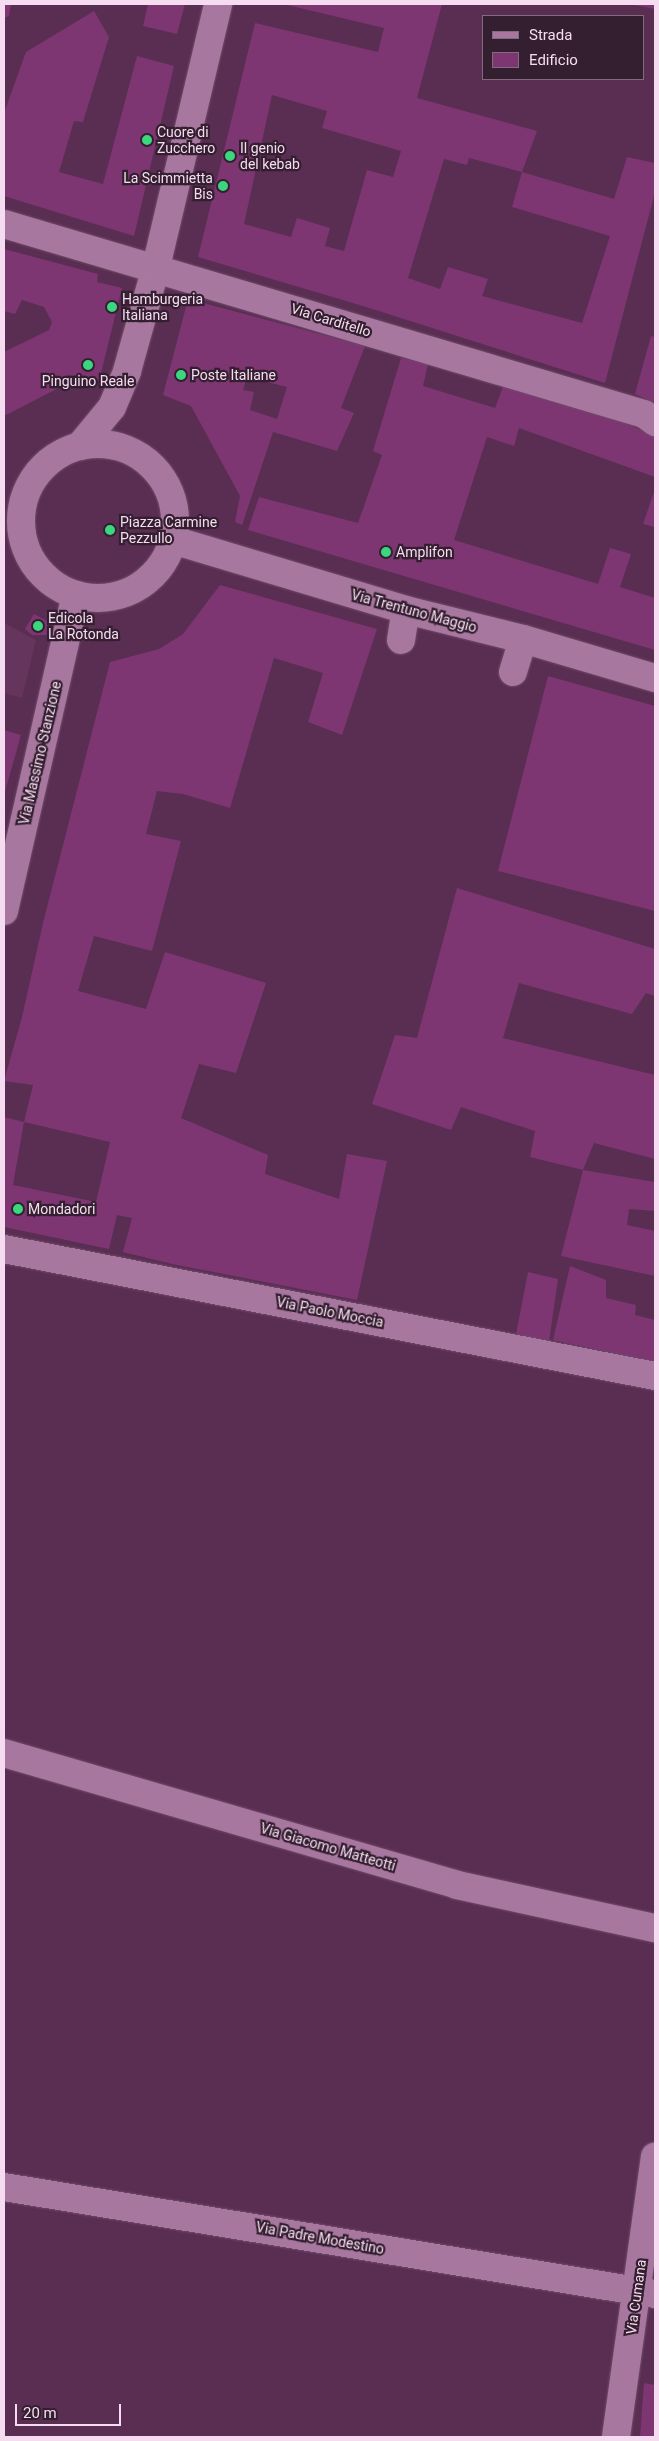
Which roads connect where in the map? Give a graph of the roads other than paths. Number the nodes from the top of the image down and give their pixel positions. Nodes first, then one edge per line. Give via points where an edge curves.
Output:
1 (218, 4) edge
2 (4, 224) edge
3 (156, 267) junction
4 (655, 422) edge
5 (80, 446) junction
6 (14, 494) edge
7 (173, 540) junction
8 (76, 595) junction
9 (406, 610) junction
10 (523, 639) junction
11 (401, 640) dead end
12 (513, 672) dead end
13 (655, 678) edge
14 (7, 879) edge
15 (4, 911) edge
16 (4, 1249) edge
17 (655, 1376) edge
18 (4, 1753) edge
19 (655, 1928) edge
20 (655, 2157) edge
21 (4, 2187) edge
22 (646, 2293) edge
23 (616, 2437) edge

1 - 3 street
2 - 3 street, Via Carditello
3 - 4 street, Via Carditello via 644,414
3 - 5 street via 124,380 112,407
5 - 6 street via 59,456 40,470 31,483
5 - 7 street via 96,444 119,448 141,458 153,468 170,494 174,509
6 - 8 street via 21,514 26,549 34,564 60,588
7 - 8 street via 159,568 136,588 107,598
7 - 9 street, Via Trentuno Maggio
8 - 14 street, Via Massimo Stanzione
9 - 10 street, Via Trentuno Maggio
9 - 11 street
10 - 12 street
10 - 13 street, Via Trentuno Maggio
14 - 15 street, Via Massimo Stanzione
16 - 17 street, Via Paolo Moccia
18 - 19 street, Via Giacomo Matteotti via 457,1885
20 - 22 street, Via Cumana
21 - 22 street, Via Padre Modestino
22 - 23 street, Via Cumana

